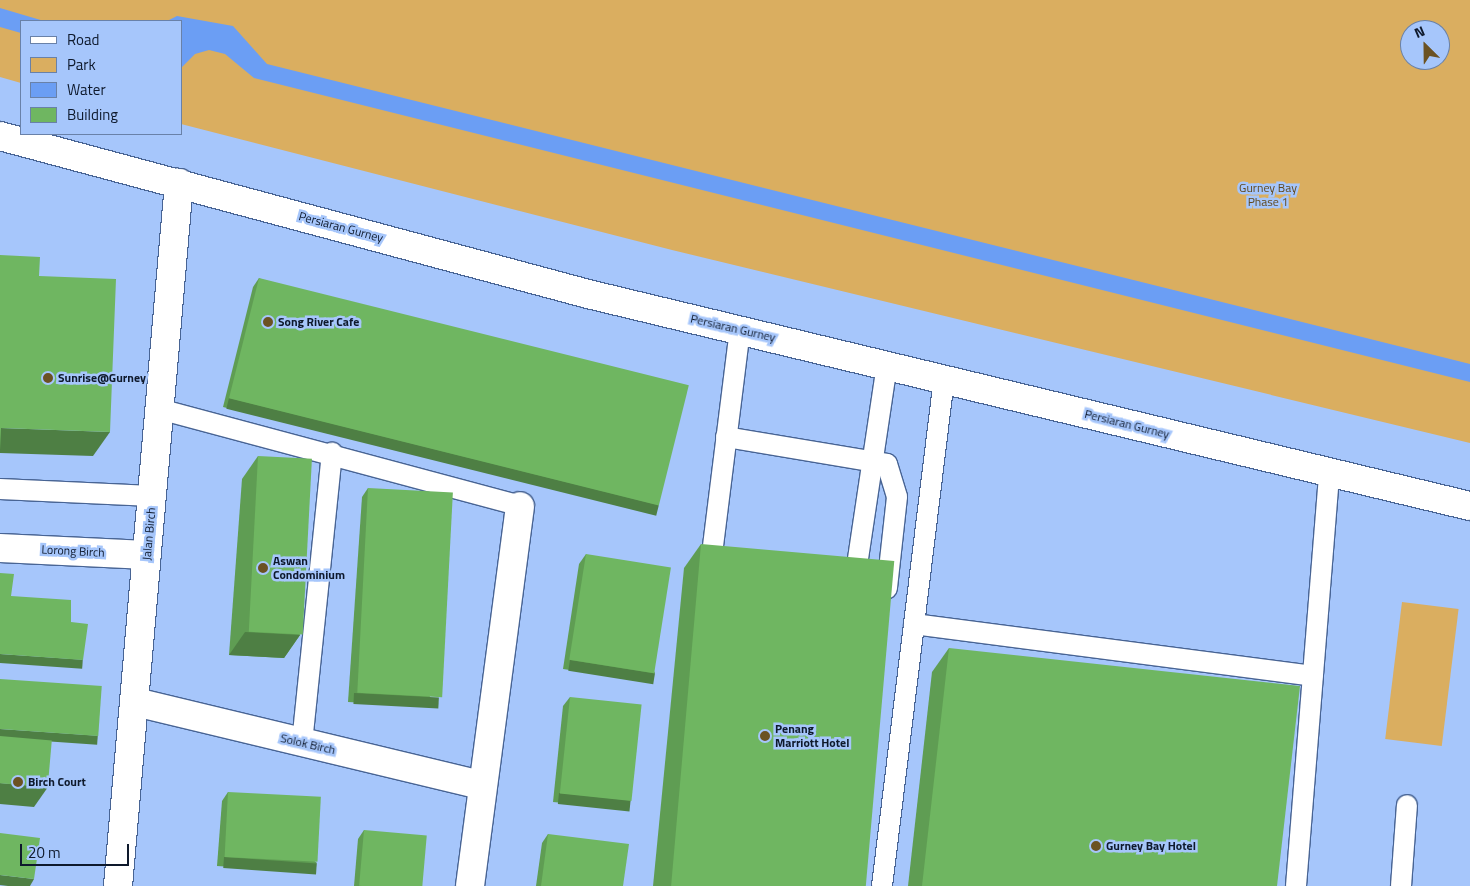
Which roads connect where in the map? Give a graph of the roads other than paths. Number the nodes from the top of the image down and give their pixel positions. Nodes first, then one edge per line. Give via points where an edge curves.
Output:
1 (0, 136) edge
2 (179, 183) junction
3 (740, 330) junction
4 (886, 365) junction
5 (944, 379) junction
6 (159, 410) junction
7 (726, 437) junction
8 (332, 453) junction
9 (873, 460) junction
10 (1330, 474) junction
11 (0, 489) edge
12 (152, 496) junction
13 (520, 506) joint
14 (1470, 506) edge
15 (0, 548) edge
16 (147, 555) junction
17 (828, 568) edge
18 (689, 585) dead end
19 (886, 604) edge
20 (914, 624) junction
21 (1313, 676) junction
22 (134, 702) junction
23 (302, 743) junction
24 (482, 785) junction
25 (1407, 805) dead end
26 (118, 886) edge
27 (470, 886) edge
28 (882, 886) edge
29 (1296, 886) edge
30 (1401, 886) edge

1 - 2 street, Persiaran Gurney
2 - 3 street, Persiaran Gurney via 588,294
2 - 6 street, Jalan Birch
3 - 4 street, Persiaran Gurney
3 - 7 lane
4 - 5 street, Persiaran Gurney
4 - 9 lane
5 - 10 street, Persiaran Gurney
5 - 20 lane
6 - 8 lane
6 - 12 street, Jalan Birch
7 - 9 lane
7 - 18 lane via 721,555
8 - 13 lane
8 - 23 lane
9 - 17 lane via 856,572
9 - 19 lane via 886,464 897,498
10 - 14 street, Persiaran Gurney
10 - 21 lane
11 - 12 lane
12 - 16 street, Jalan Birch
13 - 24 street
15 - 16 street, Lorong Birch
16 - 22 street, Jalan Birch
20 - 21 lane
20 - 28 lane
21 - 29 lane
22 - 23 street, Solok Birch
22 - 26 street, Jalan Birch
23 - 24 street, Solok Birch
24 - 27 street
25 - 30 lane

